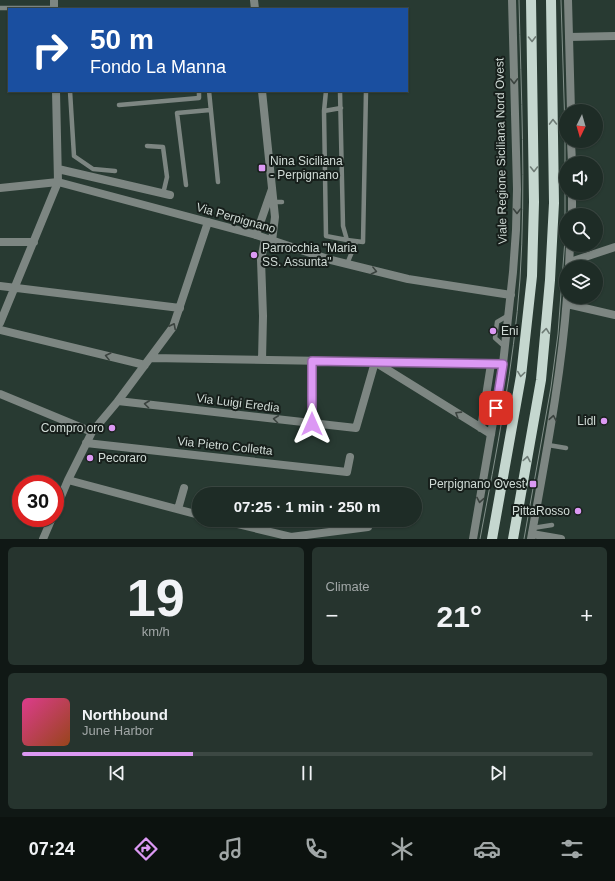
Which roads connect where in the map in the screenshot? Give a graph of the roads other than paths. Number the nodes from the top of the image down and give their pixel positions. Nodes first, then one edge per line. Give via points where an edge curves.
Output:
1 (512, 0) edge
2 (531, 0) edge
3 (551, 0) edge
4 (568, 0) edge
5 (54, 6) edge
6 (0, 8) edge
7 (615, 36) edge
8 (569, 37) junction
9 (56, 92) edge
10 (70, 92) edge
11 (198, 92) edge
12 (209, 92) edge
13 (262, 92) edge
14 (326, 92) edge
15 (340, 92) edge
16 (366, 92) edge
17 (571, 104) edge
18 (119, 105) dead end
19 (341, 108) junction
20 (210, 110) junction
21 (324, 111) junction
22 (147, 146) dead end
23 (58, 169) junction
24 (115, 171) dead end
25 (58, 182) junction
26 (218, 182) dead end
27 (186, 185) dead end
28 (273, 186) junction
29 (0, 188) edge
30 (166, 194) joint
31 (208, 222) junction
32 (256, 235) junction
33 (269, 240) junction
34 (347, 240) junction
35 (0, 242) edge
36 (34, 242) junction
37 (356, 242) junction
38 (615, 247) edge
39 (582, 260) edge
40 (347, 264) junction
41 (0, 286) edge
42 (15, 287) junction
43 (511, 296) junction
44 (567, 304) edge
45 (580, 304) edge
46 (180, 308) junction
47 (615, 315) edge
48 (0, 323) edge
49 (0, 330) edge
50 (151, 358) junction
51 (262, 360) junction
52 (312, 361) junction
53 (375, 362) junction
54 (491, 364) junction
55 (503, 364) junction
56 (146, 365) junction
57 (0, 394) edge
58 (118, 401) junction
59 (312, 424) junction
60 (481, 428) junction
61 (92, 432) junction
62 (492, 434) junction
63 (86, 443) junction
64 (548, 445) junction
65 (566, 448) dead end
66 (350, 457) dead end
67 (68, 480) junction
68 (184, 488) dead end
69 (64, 489) edge
70 (178, 510) junction
71 (192, 513) edge
72 (552, 525) dead end
73 (48, 527) edge
74 (249, 527) edge
75 (368, 527) dead end
76 (532, 534) edge
77 (43, 539) edge
78 (473, 539) edge
79 (492, 539) edge
80 (513, 539) edge
81 (561, 539) edge

1 -> 43 street, Viale Regione Siciliana Nord Ovest via 517,202
2 -> 79 main road via 534,194 532,276 521,376
80 -> 3 main road via 541,380 550,280 554,203
4 - 8 street
5 - 6 lane
7 - 8 street
8 - 17 street
9 - 23 street
10 - 24 lane via 74,156 93,169
11 - 18 lane via 199,98
12 - 20 lane
13 - 28 street
14 - 21 lane
15 - 19 lane
16 - 37 lane via 362,242
19 - 21 lane
19 - 34 lane via 343,226
20 - 26 lane
20 - 27 lane via 177,113
21 - 34 lane via 326,236
22 - 30 lane via 163,146
23 - 25 street
23 - 30 street
25 - 29 street, Via Perpignano
25 - 31 street, Via Perpignano
25 - 36 street
28 - 32 street
28 - 33 street via 278,202
31 - 32 street, Via Perpignano
31 - 46 street
32 - 33 street, Via Perpignano
33 - 40 street, Via Perpignano
33 - 51 street via 261,260
34 - 37 lane
35 - 36 street
36 - 42 street
37 - 40 lane
38 - 39 street
40 -> 43 street, Via Perpignano via 408,279
41 - 42 street
42 - 46 street
42 - 48 street
43 - 55 street, Viale Regione Siciliana Nord Ovest
64 -> 44 street
45 - 47 street
50 -> 46 street via 173,327
56 -> 49 street
50 - 51 street
50 - 56 street
51 - 52 street
52 - 53 street
52 - 59 street
53 - 54 street
53 - 59 street, Via Luigi Eredia via 356,428
60 -> 53 street
54 - 55 street
54 - 60 street
55 - 62 street, Viale Regione Siciliana Nord Ovest
56 - 58 street
57 - 61 street
59 -> 58 street, Via Luigi Eredia
58 - 61 street
60 - 62 street
61 - 63 street
62 -> 78 street, Viale Regione Siciliana Nord Ovest
63 - 66 street, Via Pietro Colletta via 347,472
63 - 67 street
64 - 65 lane
64 - 76 street
67 - 69 street
67 - 70 street
68 - 70 street
70 - 71 street
72 - 76 lane
73 - 77 street
74 - 75 street via 291,537
76 - 81 street

